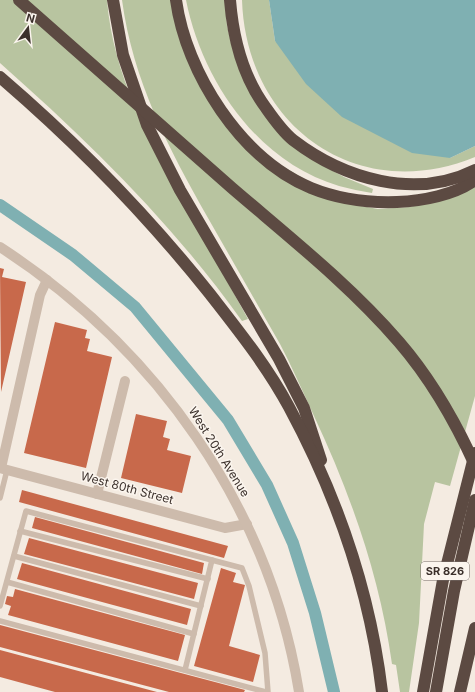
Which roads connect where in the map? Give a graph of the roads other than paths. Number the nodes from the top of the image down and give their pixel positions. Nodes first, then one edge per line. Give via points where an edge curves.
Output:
1 (19, 0) edge
2 (113, 0) edge
3 (176, 0) edge
4 (230, 0) edge
5 (0, 77) edge
6 (475, 170) edge
7 (475, 180) edge
8 (0, 247) edge
9 (47, 280) junction
10 (124, 381) dead end
11 (475, 452) edge
12 (475, 465) edge
13 (3, 468) edge
14 (330, 492) junction
15 (97, 494) junction
16 (0, 498) edge
17 (475, 500) edge
18 (247, 524) junction
19 (20, 531) junction
20 (14, 556) junction
21 (212, 560) junction
22 (208, 579) junction
23 (6, 582) junction
24 (0, 606) edge
25 (201, 606) junction
26 (0, 621) edge
27 (475, 628) edge
28 (194, 634) junction
29 (185, 670) junction
30 (267, 692) edge
31 (299, 692) edge
32 (382, 692) edge
33 (423, 692) edge
34 (436, 692) edge
35 (460, 692) edge

1 - 12 highway, bridge via 383,324 418,365 461,434
2 - 14 highway via 123,56 146,125 180,190 279,359 304,408
3 - 7 highway via 179,21 192,60 215,102 242,137 278,170 310,188 345,198 376,202 408,201 440,195
4 - 6 highway via 235,39 245,71 265,107 292,139 322,160 380,182 410,185 436,183 461,177
5 - 14 highway via 44,114 108,177 180,256 248,343 288,406
8 - 9 street, West 20th Avenue
9 - 13 street via 40,295
9 - 18 street, West 20th Avenue via 112,335 161,388 206,450
10 - 15 street
11 - 33 highway, SR 826 via 443,580
13 - 15 street, West 80th Street
13 - 16 lane
14 - 32 highway via 363,588
15 - 18 street, West 80th Street via 225,528
17 - 34 highway via 454,591
18 - 31 street, West 20th Avenue via 282,618
19 - 20 lane
19 - 21 lane via 26,511
19 - 22 lane
20 - 23 lane
20 - 25 lane
21 - 22 lane
21 - 30 lane via 242,568 249,586 265,653
22 - 25 lane
23 - 24 lane
23 - 28 lane
25 - 28 lane
26 - 29 lane
27 - 35 highway
28 - 29 lane
29 - 30 lane

